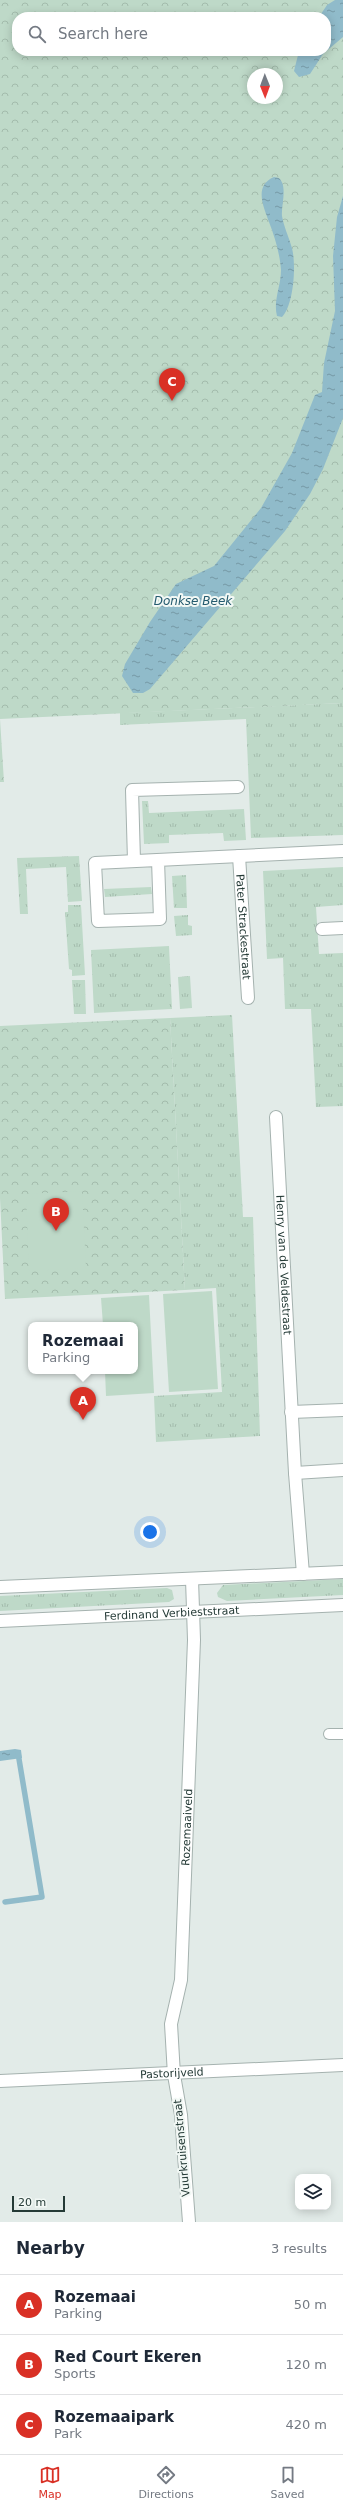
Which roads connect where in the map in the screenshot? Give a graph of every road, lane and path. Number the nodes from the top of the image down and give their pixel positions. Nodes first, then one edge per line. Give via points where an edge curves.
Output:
1 (238, 787) dead end
2 (343, 851) edge
3 (239, 856) junction
4 (158, 860) junction
5 (134, 861) junction
6 (343, 928) edge
7 (322, 929) dead end
8 (248, 998) dead end
9 (276, 1117) dead end
10 (343, 1410) edge
11 (291, 1412) junction
12 (343, 1470) edge
13 (294, 1473) junction
14 (343, 1572) edge
15 (303, 1574) junction
16 (192, 1578) junction
17 (0, 1587) edge
18 (343, 1605) edge
19 (194, 1612) junction
20 (0, 1621) edge
21 (329, 1734) dead end
22 (343, 1734) edge
23 (343, 2065) edge
24 (174, 2075) junction
25 (0, 2081) edge
26 (189, 2222) edge

1 - 5 street via 132,790
2 - 3 street
3 - 4 street
3 - 8 street, Pater Strackestraat
4 - 5 street
4 - 5 street via 160,919 98,921 95,863
6 - 7 street
9 - 11 street, Henry van de Veldestraat
10 - 11 street
11 - 13 street, Henry van de Veldestraat
12 - 13 street
13 - 15 street, Henry van de Veldestraat
14 - 15 street
15 - 16 street
16 - 17 street
16 - 19 street, Rozemaaiveld
18 - 19 street, Ferdinand Verbieststraat
19 - 20 street, Ferdinand Verbieststraat
19 - 24 street, Rozemaaiveld via 181,1980 171,2024
21 - 22 lane
23 - 24 street, Pastorijveld
24 - 25 street, Pastorijveld
24 - 26 street, Vuurkruisenstraat via 181,2115

